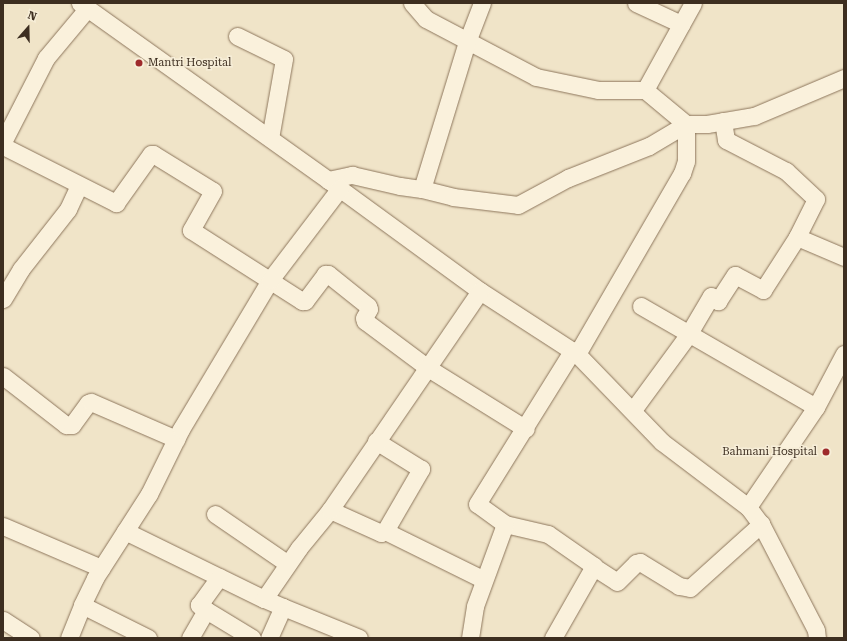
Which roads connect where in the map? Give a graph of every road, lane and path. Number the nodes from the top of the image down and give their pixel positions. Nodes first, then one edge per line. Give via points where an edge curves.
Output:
1 (412, 3) edge
2 (482, 3) edge
3 (636, 3) edge
4 (693, 3) edge
5 (84, 6) edge
6 (681, 24) junction
7 (237, 36) dead end
8 (467, 42) junction
9 (844, 78) edge
10 (645, 90) junction
11 (723, 121) junction
12 (686, 124) junction
13 (270, 138) junction
14 (3, 142) edge
15 (3, 146) edge
16 (334, 184) junction
17 (79, 185) junction
18 (422, 189) junction
19 (797, 237) junction
20 (844, 257) edge
21 (270, 280) junction
22 (480, 291) junction
23 (3, 298) edge
24 (640, 306) dead end
25 (688, 335) junction
26 (575, 352) junction
27 (844, 354) edge
28 (428, 368) junction
29 (3, 376) edge
30 (816, 407) junction
31 (633, 410) junction
32 (526, 429) junction
33 (176, 439) junction
34 (376, 441) junction
35 (748, 507) junction
36 (330, 510) junction
37 (215, 514) dead end
38 (505, 524) junction
39 (761, 524) junction
40 (3, 526) edge
41 (126, 530) junction
42 (385, 531) junction
43 (288, 564) junction
44 (594, 567) junction
45 (101, 568) junction
46 (219, 577) junction
47 (484, 580) junction
48 (264, 598) junction
49 (82, 605) junction
50 (283, 607) junction
51 (206, 610) junction
52 (3, 620) edge
53 (31, 638) edge
54 (69, 638) edge
55 (148, 638) edge
56 (190, 638) edge
57 (252, 638) edge
58 (269, 638) edge
59 (359, 638) edge
60 (470, 638) edge
61 (553, 638) edge
62 (817, 638) edge

1 - 8 street via 426,19
2 - 8 street
3 - 6 street
4 - 6 street
5 - 13 street
5 - 14 street via 46,58
6 - 10 street
7 - 13 street via 284,59
8 - 10 street via 546,80 598,90
8 - 18 street
9 - 11 street via 754,116
10 - 12 street
11 - 12 street
11 - 19 street via 726,140 786,171 816,199
12 - 18 street via 649,146 568,178 518,205 452,197
12 - 26 street via 686,162 682,173
13 - 16 street
15 - 17 street
16 - 18 street via 352,175
16 - 21 street
16 - 22 street
17 - 21 street via 117,203 151,154 154,154 213,191 190,230
17 - 23 street via 68,209 21,269
19 - 20 street
19 - 25 street via 762,290 735,275 718,301 711,296
21 - 28 street via 304,302 325,274 328,274 368,306 365,321
21 - 33 street
22 - 26 street
22 - 28 street
24 - 25 street
25 - 30 street
25 - 31 street
26 - 31 street
26 - 32 street
27 - 30 street
28 - 32 street
28 - 34 street
29 - 33 street via 66,425 72,425 91,402
30 - 35 street
31 - 35 street via 662,442
32 - 38 street via 477,504
33 - 41 street via 149,494
34 - 36 street
34 - 42 street via 421,469
35 - 39 street
36 - 42 street via 381,533
36 - 43 street
37 - 43 street
38 - 44 street via 548,534
38 - 47 street
39 - 44 street via 690,588 679,586 640,562 617,582
39 - 62 street via 816,630
40 - 45 street
41 - 45 street
41 - 46 street
42 - 47 street
43 - 48 street
44 - 61 street
45 - 49 street
46 - 48 street
46 - 51 street via 199,605
47 - 60 street via 475,606
48 - 50 street
49 - 54 street
49 - 55 street
50 - 58 street
50 - 59 street
51 - 56 street
51 - 57 street
52 - 53 street

